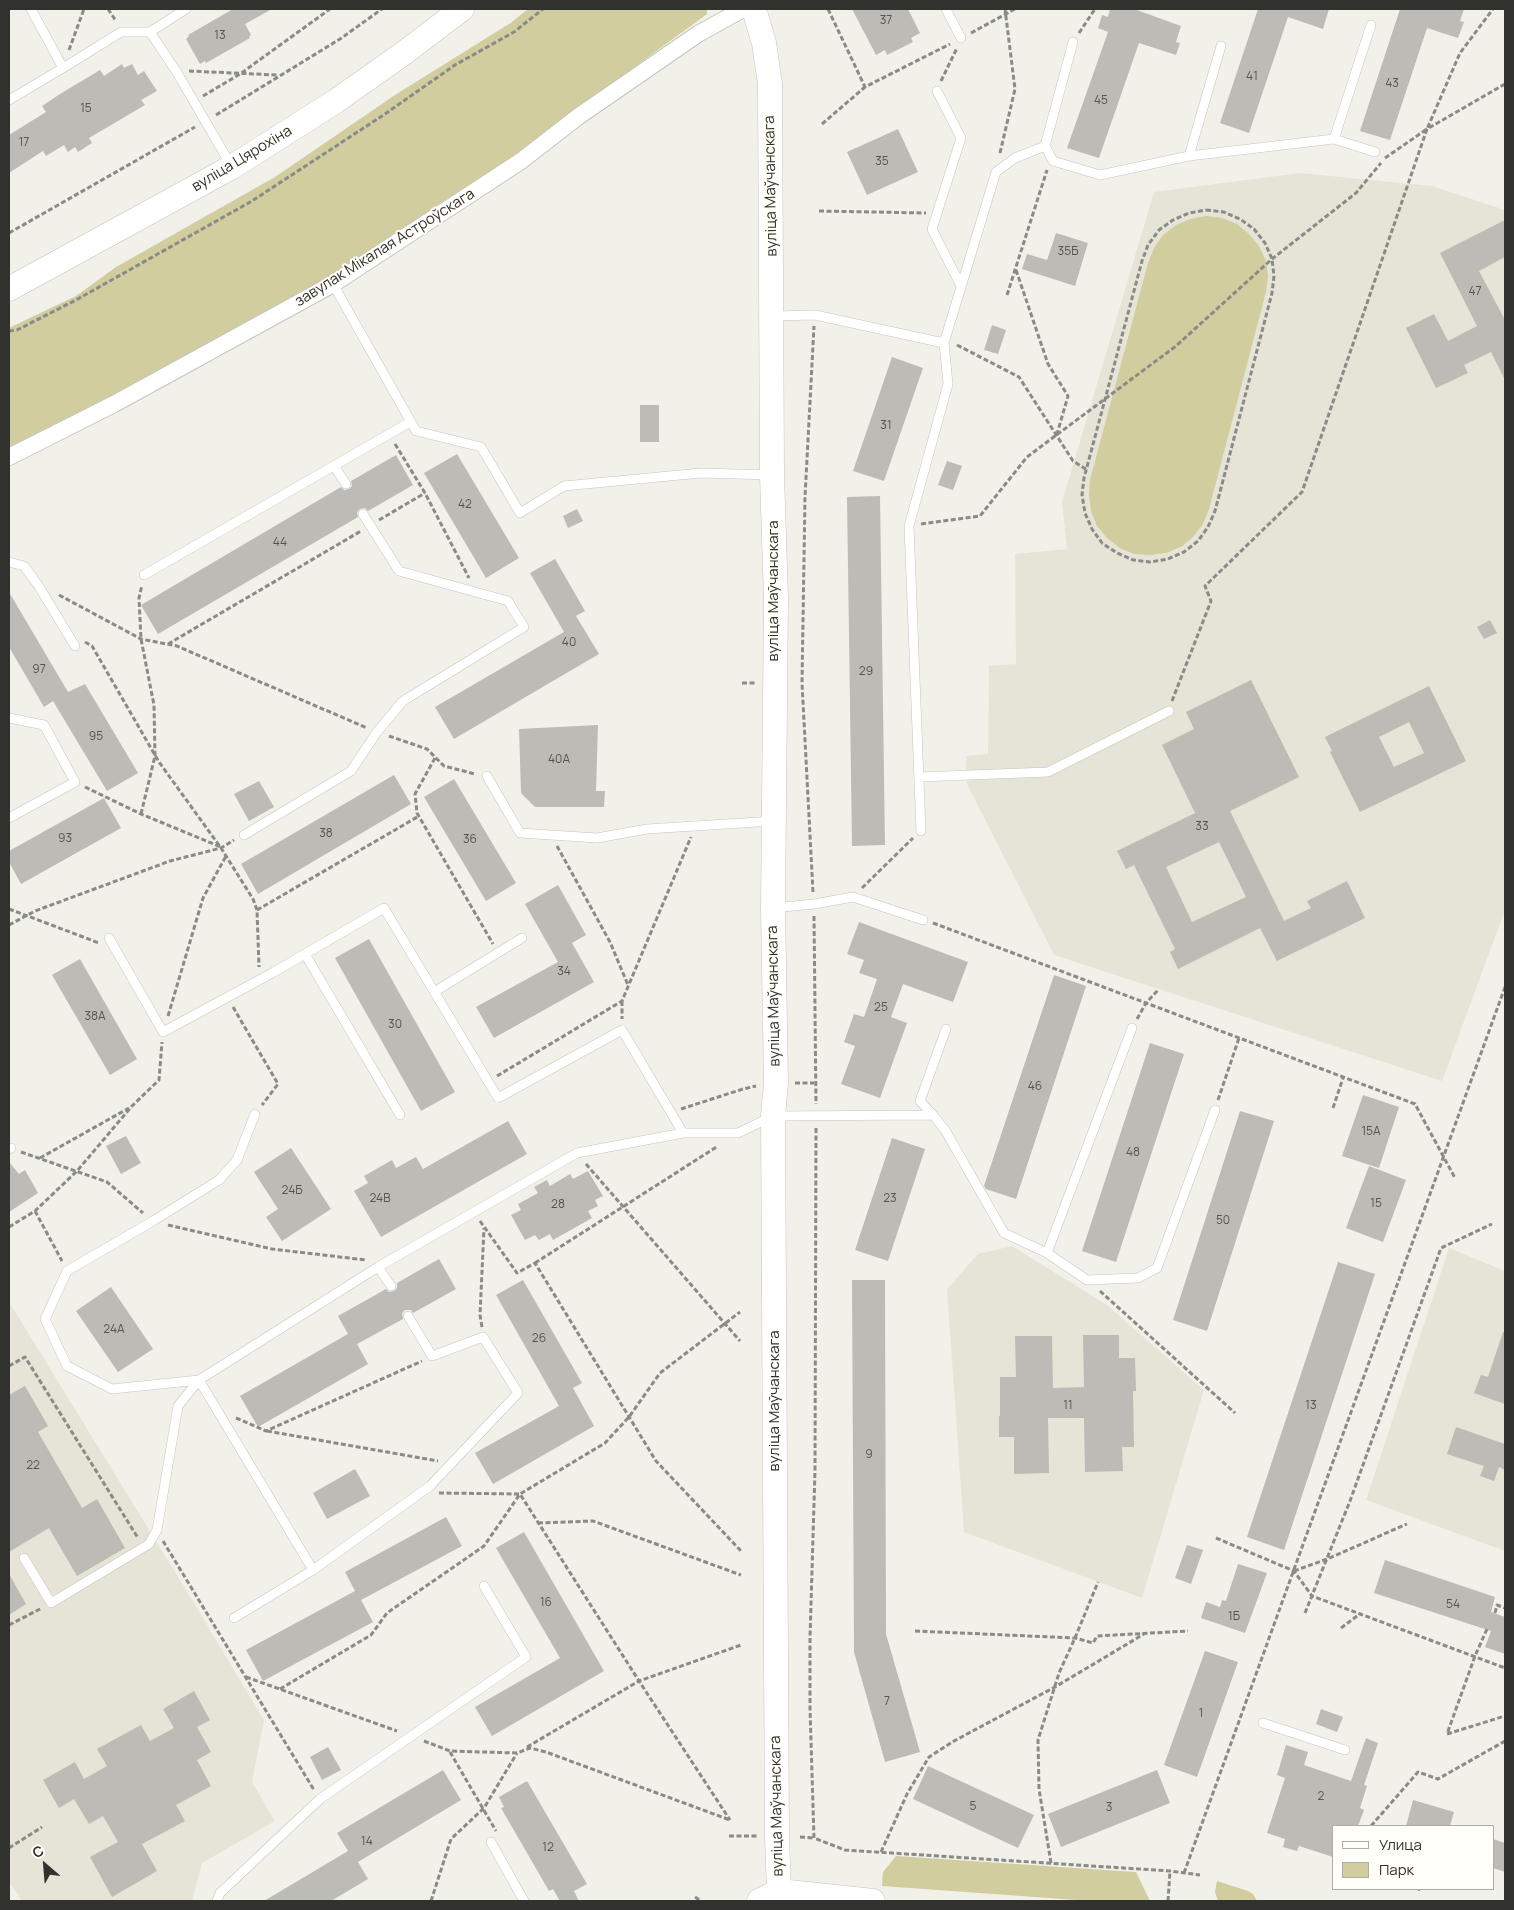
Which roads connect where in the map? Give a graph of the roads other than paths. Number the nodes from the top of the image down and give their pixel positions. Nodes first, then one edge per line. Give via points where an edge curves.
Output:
1 (32, 9) edge
2 (186, 9) edge
3 (462, 9) edge
4 (743, 9) edge
5 (754, 9) edge
6 (946, 9) edge
7 (1371, 25) dead end
8 (150, 32) junction
9 (961, 38) road end
10 (1073, 42) road end
11 (1221, 46) dead end
12 (63, 68) junction
13 (937, 91) road end
14 (9, 100) edge
15 (1334, 139) junction
16 (1046, 146) junction
17 (1374, 152) dead end
18 (1189, 156) junction
19 (232, 167) junction
20 (333, 284) junction
21 (961, 286) junction
22 (9, 289) edge
23 (773, 316) junction
24 (944, 341) junction
25 (410, 422) junction
26 (9, 456) edge
27 (334, 466) junction
28 (772, 475) junction
29 (346, 484) dead end
30 (363, 514) dead end
31 (9, 562) edge
32 (144, 575) road end
33 (75, 646) dead end
34 (1169, 710) road end
35 (9, 718) edge
36 (487, 776) road end
37 (919, 777) junction
38 (9, 818) edge
39 (774, 821) junction
40 (920, 831) road end
41 (244, 835) road end
42 (773, 908) junction
43 (923, 920) road end
44 (109, 938) road end
45 (522, 938) dead end
46 (305, 954) junction
47 (434, 992) junction
48 (946, 1028) dead end
49 (1132, 1028) road end
50 (1215, 1110) road end
51 (255, 1114) road end
52 (400, 1115) dead end
53 (933, 1115) junction
54 (773, 1116) junction
55 (683, 1134) junction
56 (1046, 1253) junction
57 (378, 1267) junction
58 (391, 1286) dead end
59 (408, 1316) dead end
60 (199, 1380) junction
61 (24, 1558) dead end
62 (313, 1570) junction
63 (484, 1586) dead end
64 (234, 1618) dead end
65 (1263, 1722) dead end
66 (1345, 1750) dead end
67 (491, 1842) road end
68 (769, 1896) edge
69 (217, 1901) edge
70 (524, 1901) edge
71 (873, 1901) edge

1 - 12 lane
2 - 8 lane
3 - 19 main road, вуліца Цярохіна via 336,101
4 - 20 street, завулак Мікалая Астроўскага via 698,34 520,161
5 - 23 main road, вуліца Маўчанскага via 764,43 770,84
6 - 9 lane
7 - 15 lane
8 - 12 lane via 121,32
8 - 19 lane
10 - 16 lane
11 - 18 lane
12 - 14 lane
13 - 21 lane via 961,138 932,229
15 - 17 lane
15 - 18 lane
16 - 18 lane via 1053,161 1100,175
16 - 21 lane via 1015,158 996,172
19 - 22 main road, вуліца Цярохіна
20 - 25 lane
20 - 26 street, завулак Мікалая Астроўскага via 114,404
21 - 24 lane
23 - 24 lane via 815,315
23 - 28 main road, вуліца Маўчанскага
24 - 37 lane via 948,384 908,526
25 - 27 lane
25 - 28 lane via 416,431 481,447 520,513 564,486 701,473
27 - 29 lane
27 - 32 lane
28 - 39 main road, вуліца Маўчанскага via 776,599
30 - 41 lane via 399,571 508,601 524,626 403,701 351,771
31 - 33 lane via 24,566
34 - 37 lane via 1048,772
35 - 38 lane via 44,725 75,782
36 - 39 lane via 520,833 597,838 647,829
37 - 40 lane
39 - 42 main road, вуліца Маўчанскага
42 - 43 lane via 853,897
42 - 54 main road, вуліца Маўчанскага via 776,1083
44 - 46 lane via 163,1032
45 - 47 lane
46 - 47 lane via 384,908
46 - 52 lane
47 - 55 lane via 498,1098 622,1030
48 - 53 lane via 920,1101
49 - 56 lane
50 - 56 lane via 1157,1268 1138,1278 1086,1280
51 - 60 lane via 237,1160 219,1180 67,1271 46,1319 67,1366 112,1389
53 - 54 lane
53 - 56 lane via 945,1130 1004,1233
54 - 55 lane via 738,1133
54 - 68 main road, вуліца Маўчанскага via 776,1837
55 - 57 lane via 577,1153
57 - 58 lane
57 - 60 lane
59 - 62 lane via 432,1356 483,1337 518,1393 430,1486
60 - 61 lane via 178,1406 156,1530 149,1544 51,1603
60 - 62 lane
62 - 64 lane
63 - 69 lane via 526,1657 320,1800 220,1893
65 - 66 lane
67 - 70 lane
68 - 71 main road, вуліца Маўчанскага

